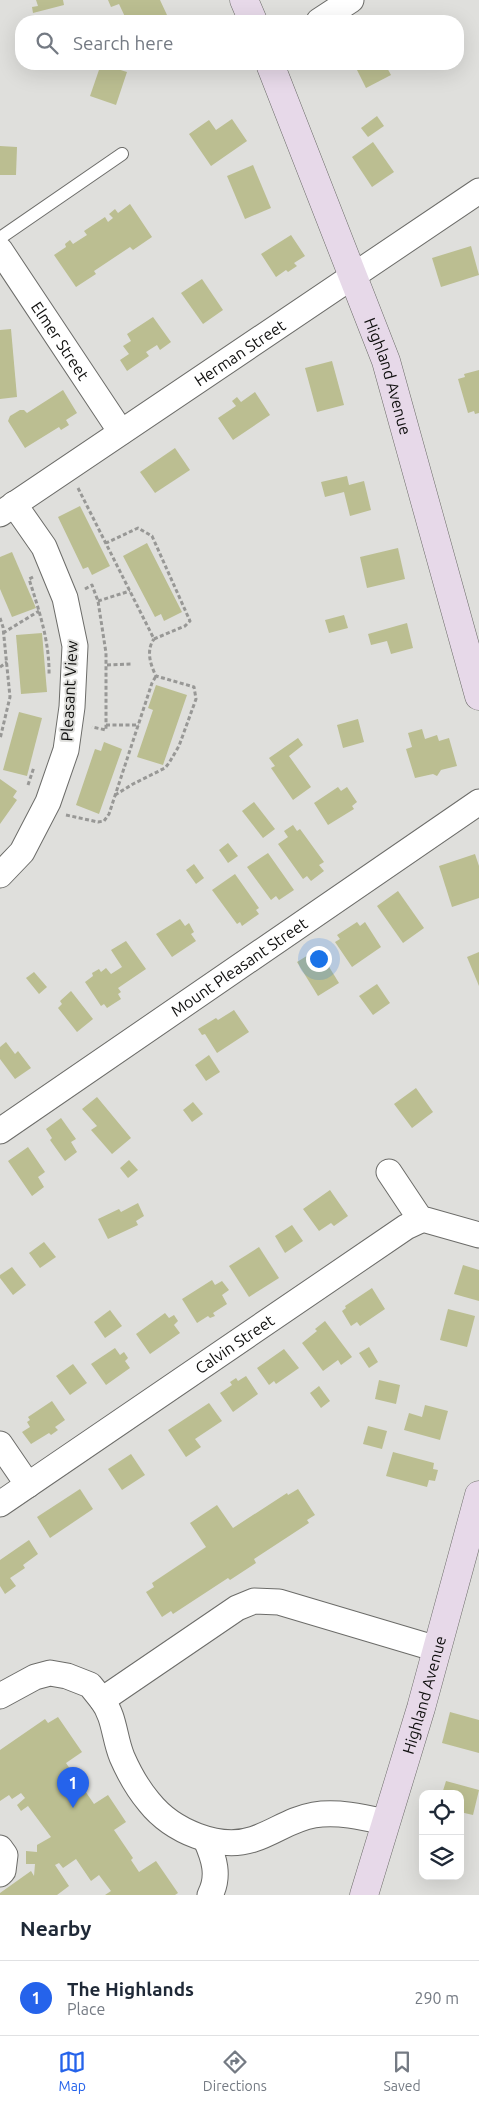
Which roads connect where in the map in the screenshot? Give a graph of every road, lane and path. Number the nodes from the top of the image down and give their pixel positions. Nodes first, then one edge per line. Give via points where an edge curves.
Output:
1 (244, 0) edge
2 (351, 0) edge
3 (250, 15) edge
4 (328, 15) edge
5 (272, 70) edge
6 (122, 154) dead end
7 (479, 191) edge
8 (0, 238) edge
9 (0, 250) edge
10 (354, 277) junction
11 (121, 432) junction
12 (74, 481) dead end
13 (7, 509) edge
14 (106, 543) junction
15 (41, 574) dead end
16 (79, 591) dead end
17 (130, 591) junction
18 (98, 601) junction
19 (39, 611) junction
20 (0, 618) edge
21 (4, 633) junction
22 (154, 639) junction
23 (7, 662) junction
24 (131, 664) dead end
25 (107, 665) junction
26 (0, 667) edge
27 (156, 676) junction
28 (49, 678) dead end
29 (479, 696) edge
30 (106, 724) junction
31 (138, 725) junction
32 (90, 726) dead end
33 (0, 739) edge
34 (37, 761) dead end
35 (27, 792) dead end
36 (115, 796) junction
37 (479, 802) edge
38 (62, 814) dead end
39 (0, 874) edge
40 (0, 1131) edge
41 (389, 1172) dead end
42 (421, 1220) junction
43 (479, 1235) edge
44 (0, 1444) edge
45 (28, 1485) junction
46 (479, 1495) edge
47 (0, 1504) edge
48 (437, 1649) junction
49 (0, 1696) edge
50 (102, 1700) junction
51 (385, 1822) junction
52 (206, 1840) junction
53 (0, 1848) edge
54 (0, 1874) edge
55 (210, 1895) edge
56 (364, 1895) edge

1 - 3 main road
2 - 4 street
5 - 10 main road, Highland Avenue
6 - 8 lane
7 - 10 street, Herman Street
9 - 11 street, Elmer Street
10 - 11 street, Herman Street
10 - 29 main road, Highland Avenue via 386,361
11 - 13 street, Herman Street
12 - 14 path
13 - 39 street, Pleasant View via 44,547 65,598 75,646 66,750 48,802 22,852
14 - 17 path
14 - 22 path via 138,528 152,536 190,621
15 - 19 path via 29,579
16 - 18 path via 92,586
17 - 18 path
17 - 22 path
18 - 25 path
19 - 21 path
19 - 28 path via 49,660
20 - 21 path
21 - 23 path
22 - 27 path via 150,644 150,659
23 - 26 path
23 - 33 path via 10,697
24 - 25 path
25 - 30 path
27 - 31 path
27 - 36 path via 194,687 196,699 180,746 165,768
30 - 31 path
30 - 32 path via 106,730
31 - 36 path
34 - 35 path
36 - 38 path via 104,821
37 - 40 street, Mount Pleasant Street
41 - 42 street
42 - 43 street
42 - 45 street, Calvin Street via 406,1227
44 - 45 street
45 - 47 street, Calvin Street
46 - 48 main road, Highland Avenue
48 - 50 street via 279,1602 254,1601 238,1608
48 - 51 main road, Highland Avenue
49 - 50 street via 35,1677 50,1673 90,1686
50 - 52 street via 109,1710 122,1756 150,1804 177,1825
51 - 52 street via 357,1816 316,1814 240,1843
51 - 56 main road, Highland Avenue
52 - 55 street via 214,1857 215,1886
53 - 54 street via 5,1855

